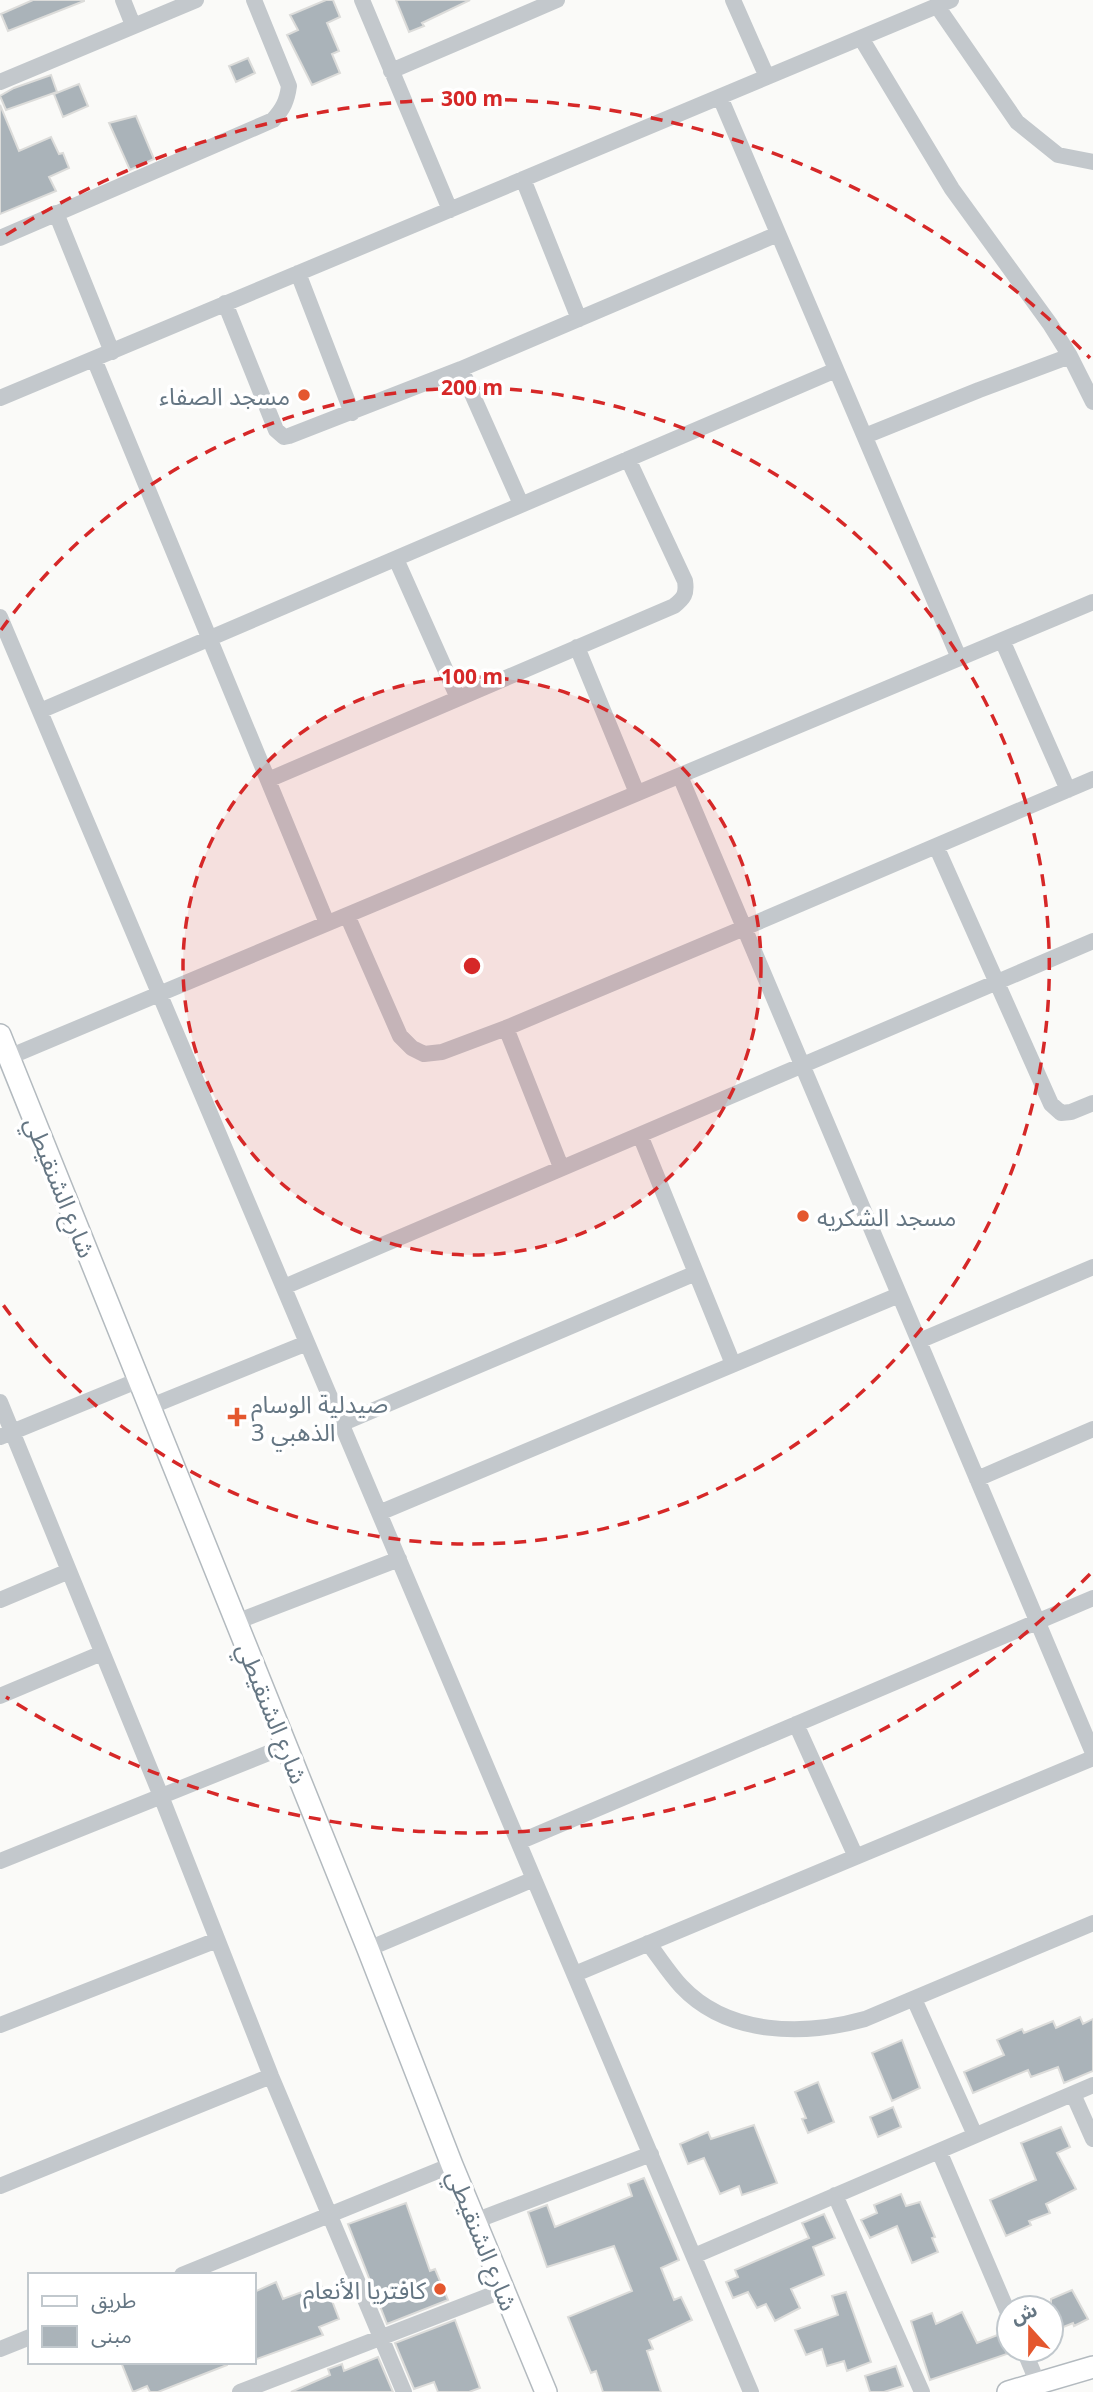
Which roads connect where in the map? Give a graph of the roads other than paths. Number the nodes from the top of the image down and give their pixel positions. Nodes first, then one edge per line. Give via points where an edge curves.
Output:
1 (123, 0) edge
2 (196, 0) edge
3 (254, 0) edge
4 (362, 0) edge
5 (557, 0) edge
6 (733, 0) edge
7 (944, 3) edge
8 (133, 25) junction
9 (861, 38) junction
10 (391, 71) junction
11 (767, 77) junction
12 (0, 82) edge
13 (720, 97) junction
14 (1093, 162) edge
15 (523, 179) junction
16 (450, 210) junction
17 (56, 213) junction
18 (778, 234) junction
19 (0, 238) edge
20 (298, 273) junction
21 (225, 303) junction
22 (579, 319) junction
23 (112, 352) junction
24 (1070, 356) junction
25 (94, 359) junction
26 (461, 369) junction
27 (836, 370) junction
28 (0, 398) edge
29 (1093, 402) edge
30 (352, 413) junction
31 (864, 436) junction
32 (628, 459) junction
33 (521, 504) junction
34 (396, 559) junction
35 (1093, 602) edge
36 (0, 617) edge
37 (210, 638) junction
38 (1002, 640) junction
39 (577, 647) junction
40 (959, 658) junction
41 (458, 698) junction
42 (40, 711) junction
43 (680, 776) junction
44 (1093, 779) edge
45 (268, 780) junction
46 (1068, 790) junction
47 (637, 793) junction
48 (936, 846) junction
49 (348, 915) junction
50 (327, 923) junction
51 (744, 928) junction
52 (1093, 941) edge
53 (997, 982) junction
54 (160, 994) junction
55 (506, 1028) junction
56 (0, 1035) edge
57 (9, 1057) junction
58 (802, 1065) junction
59 (1093, 1103) edge
60 (640, 1135) junction
61 (562, 1167) junction
62 (1093, 1267) edge
63 (696, 1273) junction
64 (284, 1287) junction
65 (899, 1295) junction
66 (919, 1341) junction
67 (307, 1343) junction
68 (733, 1364) junction
69 (139, 1380) junction
70 (0, 1402) edge
71 (149, 1407) junction
72 (341, 1424) junction
73 (1093, 1429) edge
74 (6, 1435) edge
75 (977, 1479) junction
76 (379, 1513) junction
77 (399, 1559) junction
78 (69, 1572) junction
79 (1093, 1598) edge
80 (0, 1600) edge
81 (1037, 1621) junction
82 (236, 1622) junction
83 (103, 1653) junction
84 (0, 1696) edge
85 (796, 1724) junction
86 (286, 1746) junction
87 (1093, 1756) edge
88 (161, 1796) junction
89 (519, 1842) junction
90 (856, 1857) junction
91 (0, 1861) edge
92 (534, 1879) junction
93 (1093, 1923) edge
94 (217, 1940) junction
95 (648, 1943) junction
96 (368, 1949) junction
97 (575, 1974) junction
98 (914, 1999) junction
99 (0, 2025) edge
100 (271, 2076) junction
101 (1093, 2085) edge
102 (1073, 2094) junction
103 (975, 2136) junction
104 (1093, 2139) edge
105 (939, 2151) junction
106 (651, 2154) junction
107 (452, 2165) junction
108 (0, 2186) edge
109 (835, 2195) junction
110 (329, 2215) junction
111 (475, 2221) junction
112 (694, 2256) junction
113 (188, 2273) edge
114 (503, 2290) junction
115 (1000, 2294) edge
116 (381, 2337) junction
117 (28, 2338) edge
118 (0, 2349) edge
119 (1030, 2364) edge
120 (1093, 2367) edge
121 (1038, 2384) junction
122 (240, 2392) edge
123 (404, 2392) edge
124 (546, 2392) edge
125 (751, 2392) edge
126 (922, 2392) edge
127 (1008, 2392) edge

1 - 8 street
2 - 8 street
3 - 17 street via 289,86 283,110 273,120
4 - 10 street
5 - 10 street
6 - 11 street
7 - 9 street
7 - 14 street via 1017,122 1058,155
8 - 12 street
9 - 11 street
9 - 24 street via 951,189
10 - 16 street
11 - 13 street
13 - 15 street
13 - 18 street
15 - 16 street
15 - 22 street
16 - 20 street
17 - 19 street
17 - 23 street
18 - 22 street
18 - 27 street
20 - 21 street
20 - 30 street
21 - 23 street
21 - 30 street via 279,434 289,436
22 - 26 street
23 - 25 street
24 - 29 street
24 - 31 street
25 - 28 street
25 - 37 street
26 - 30 street
26 - 33 street
27 - 31 street
27 - 32 street
31 - 40 street
32 - 33 street
32 - 39 street via 687,592 674,606
33 - 34 street
34 - 37 street
34 - 41 street
35 - 38 street
36 - 42 street
37 - 42 street
37 - 45 street
38 - 40 street
38 - 46 street
39 - 41 street
39 - 47 street
40 - 43 street
41 - 45 street
42 - 54 street
43 - 47 street
43 - 51 street
44 - 46 street
45 - 50 street
46 - 48 street
47 - 49 street
48 - 51 street
48 - 53 street
49 - 50 street
49 - 55 street via 400,1036 412,1048 424,1054 442,1052
50 - 54 street
51 - 55 street
51 - 58 street
52 - 53 street
53 - 58 street
53 - 59 street via 1051,1104 1061,1113
54 - 57 street
54 - 64 street
55 - 61 street
56 - 57 street, شارع الشنقيطي
57 - 69 street, شارع الشنقيطي
58 - 60 street
58 - 65 street
60 - 61 street
60 - 63 street
61 - 64 street
62 - 66 street
63 - 68 street
63 - 72 street
64 - 67 street
65 - 66 street
65 - 68 street
66 - 75 street
67 - 71 street
67 - 72 street
68 - 76 street
69 - 71 street, شارع الشنقيطي
69 - 74 street
70 - 74 street
71 - 82 street, شارع الشنقيطي
72 - 76 street
73 - 75 street
74 - 78 street
75 - 81 street
76 - 77 street
77 - 82 street
77 - 89 street
78 - 80 street
78 - 83 street
79 - 81 street
81 - 85 street
81 - 87 street
82 - 86 street, شارع الشنقيطي
83 - 84 street
83 - 88 street
85 - 89 street
85 - 90 street
86 - 88 street
86 - 96 street, شارع الشنقيطي
87 - 90 street
88 - 91 street
88 - 94 street
89 - 92 street
90 - 95 street
92 - 96 street
92 - 97 street
93 - 98 street
94 - 99 street
94 - 100 street
95 - 97 street
95 - 98 street via 682,1987 707,2008 774,2030 835,2027
96 - 107 street, شارع الشنقيطي
97 - 106 street
98 - 103 street
100 - 108 street
100 - 110 street
101 - 102 street
102 - 103 street
102 - 104 street
103 - 105 street
105 - 109 street
105 - 115 street
106 - 111 street
106 - 112 street
107 - 110 street
107 - 111 street, شارع الشنقيطي
109 - 112 street
109 - 126 street
110 - 113 street
110 - 116 street
111 - 114 street, شارع الشنقيطي
112 - 125 street
114 - 116 street
114 - 124 street, شارع الشنقيطي
116 - 122 street
116 - 123 street
117 - 118 street
119 - 121 street
120 - 121 street
121 - 127 street

